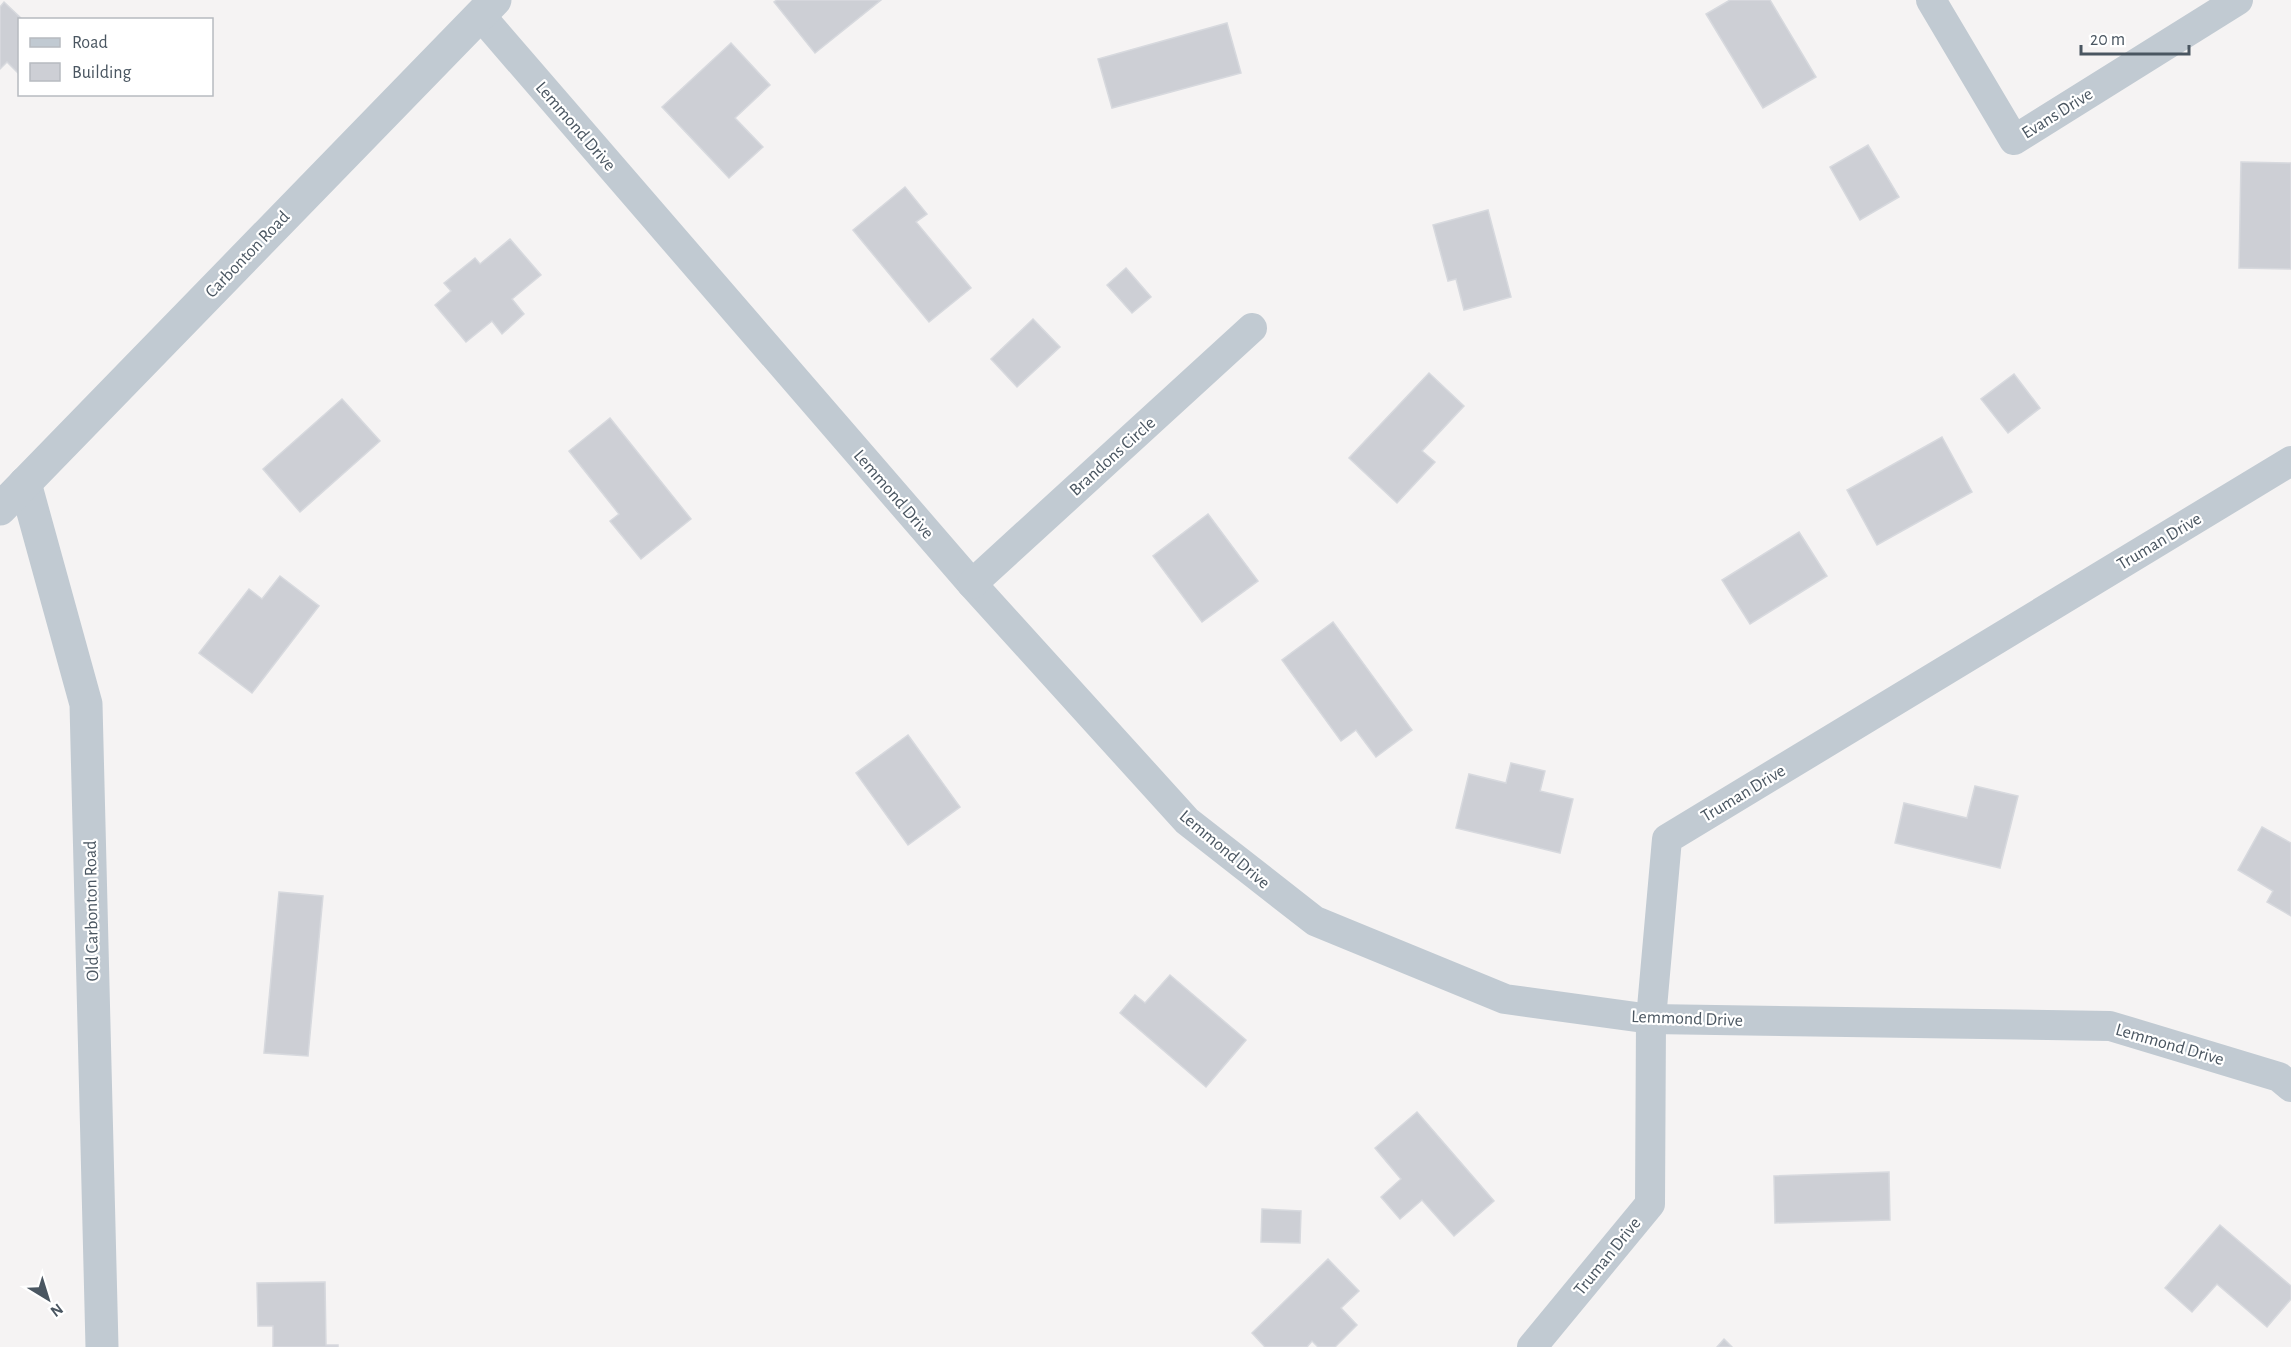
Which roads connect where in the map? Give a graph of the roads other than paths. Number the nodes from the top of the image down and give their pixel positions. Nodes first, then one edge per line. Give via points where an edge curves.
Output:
1 (1931, 0) edge
2 (2238, 0) edge
3 (488, 7) edge
4 (1252, 328) dead end
5 (2291, 461) edge
6 (25, 483) junction
7 (0, 509) edge
8 (972, 584) junction
9 (1651, 1019) junction
10 (2291, 1087) edge
11 (102, 1347) edge
12 (1532, 1347) edge

1 - 2 street, Evans Drive via 2014,140
3 - 6 street, Carbonton Road
3 - 8 street, Lemmond Drive
4 - 8 street, Brandons Circle
5 - 9 street, Truman Drive via 1667,839
6 - 7 street, Carbonton Road
6 - 11 street, Old Carbonton Road via 86,704
8 - 9 street, Lemmond Drive via 1187,821 1315,921 1505,999
9 - 10 street, Lemmond Drive via 2110,1026 2279,1077
9 - 12 street, Truman Drive via 1650,1204

